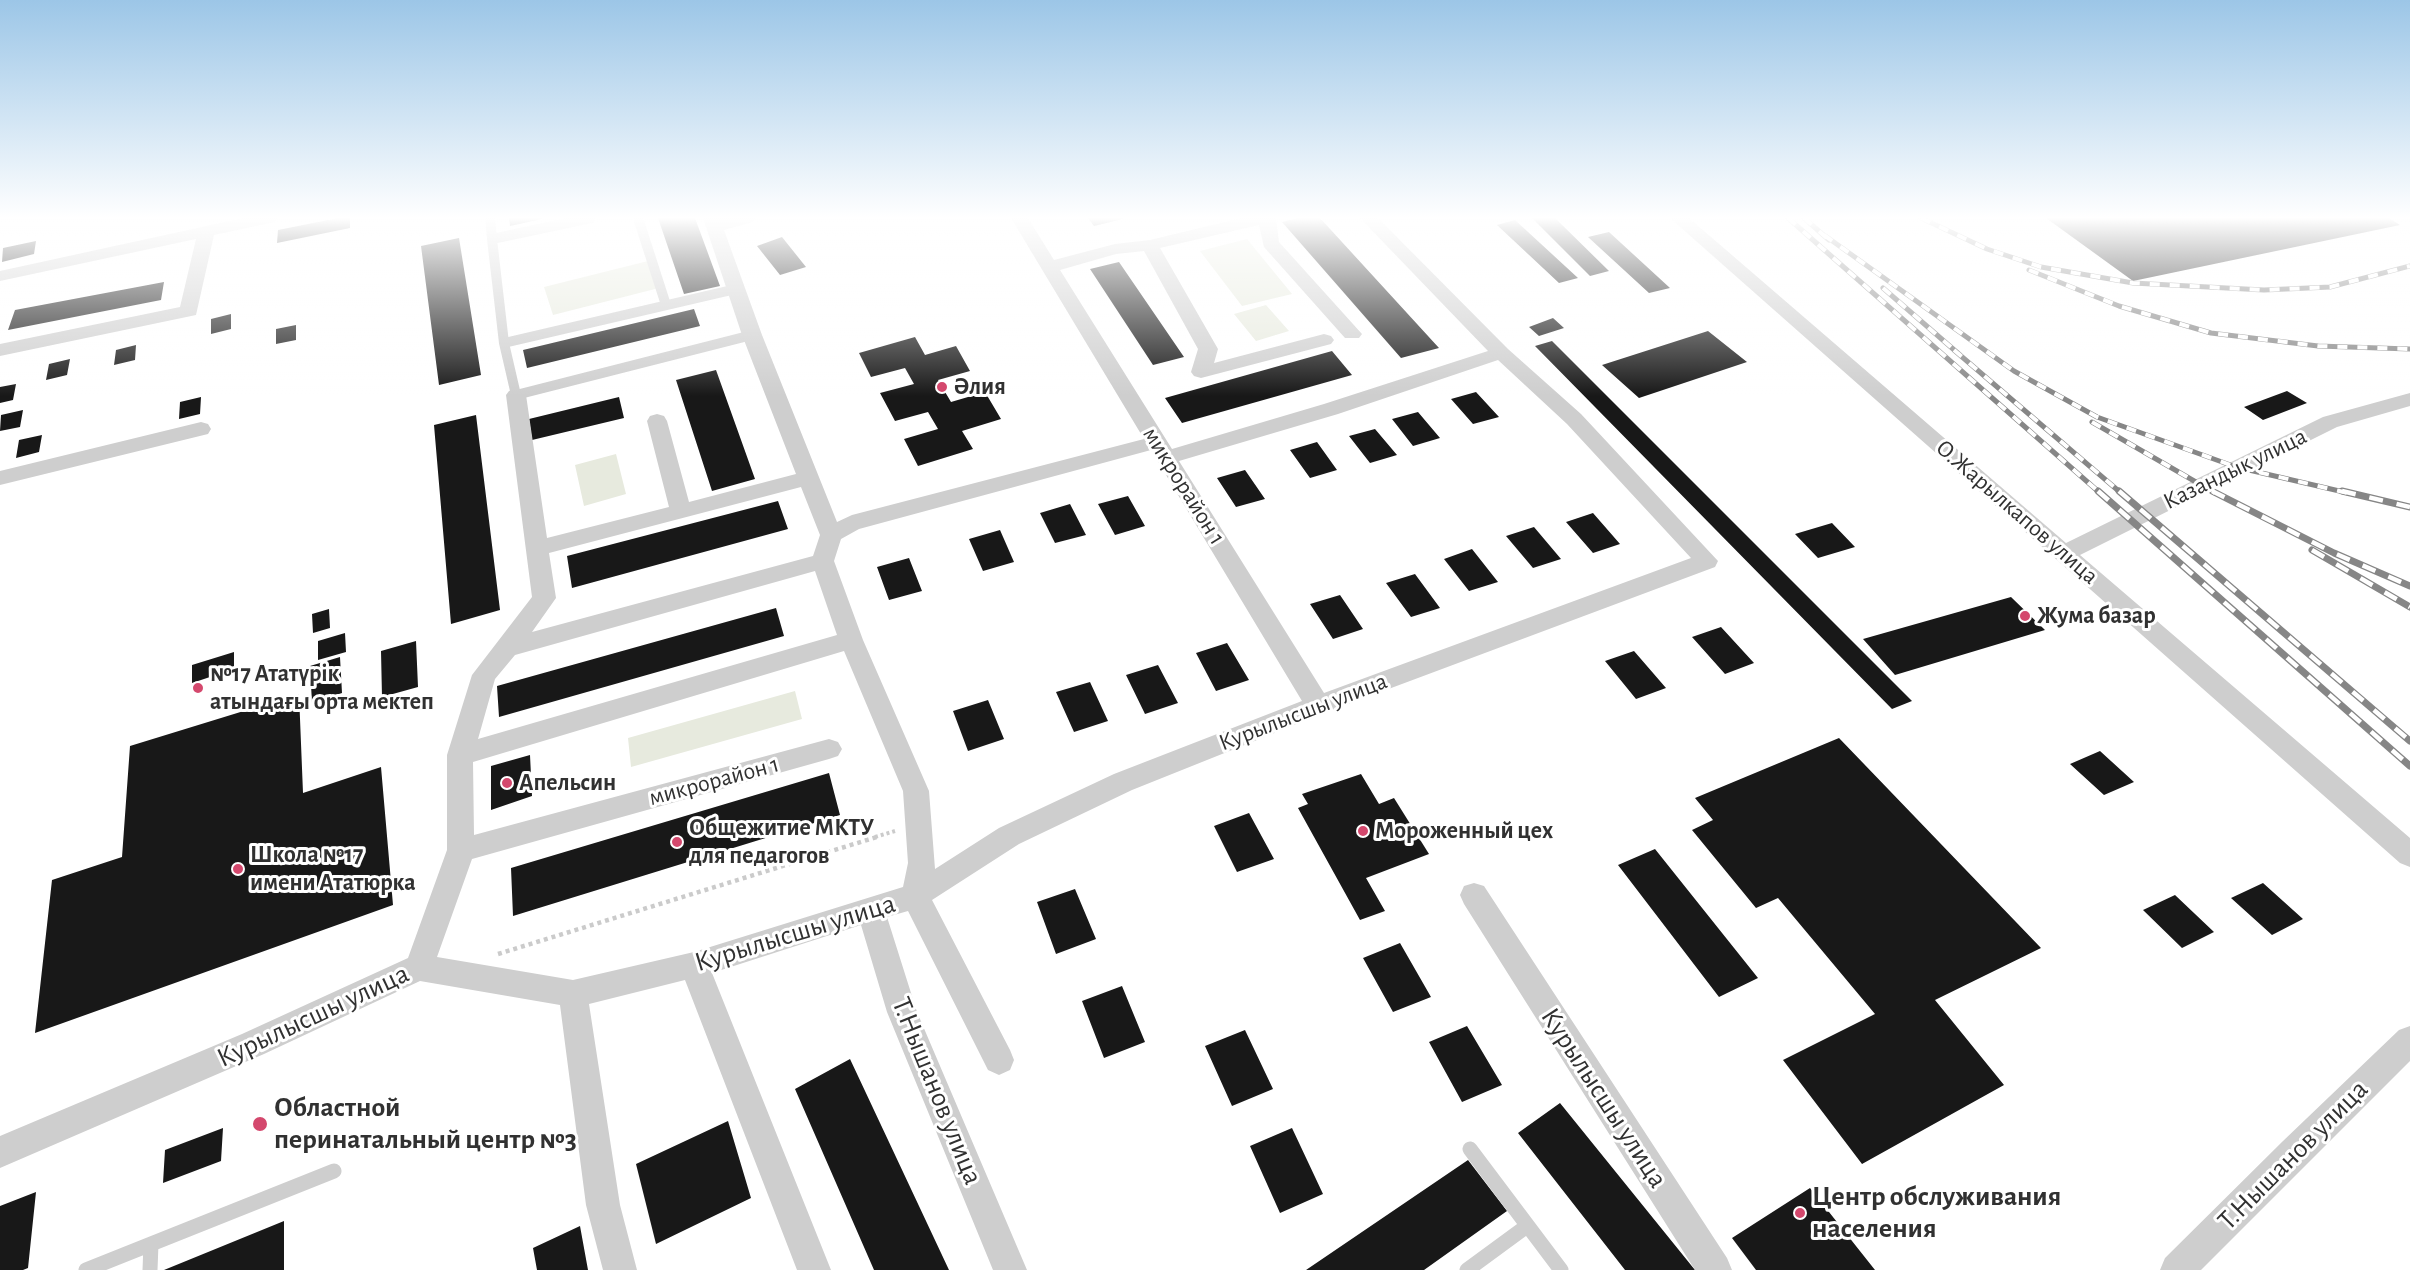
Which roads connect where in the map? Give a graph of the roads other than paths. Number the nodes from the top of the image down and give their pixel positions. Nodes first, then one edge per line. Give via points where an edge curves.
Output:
1 (196, 277) edge
2 (496, 277) edge
3 (657, 277) edge
4 (731, 277) edge
5 (1055, 277) edge
6 (1168, 277) edge
7 (1301, 277) edge
8 (1426, 277) edge
9 (1746, 277) edge
10 (735, 289) junction
11 (666, 305) junction
12 (1352, 334) dead end
13 (752, 335) junction
14 (1324, 340) dead end
15 (504, 343) junction
16 (0, 350) edge
17 (1501, 353) junction
18 (516, 395) junction
19 (2410, 399) edge
20 (657, 421) dead end
21 (201, 429) dead end
22 (1162, 450) junction
23 (0, 478) edge
24 (810, 478) junction
25 (681, 511) junction
26 (831, 535) junction
27 (536, 549) junction
28 (2065, 553) junction
29 (823, 561) junction
30 (851, 640) junction
31 (507, 648) junction
32 (1318, 705) junction
33 (829, 749) dead end
34 (460, 755) junction
35 (461, 850) junction
36 (2410, 855) edge
37 (915, 896) junction
38 (1474, 896) dead end
39 (871, 910) junction
40 (694, 965) junction
41 (419, 967) junction
42 (573, 994) junction
43 (2410, 1040) edge
44 (999, 1060) dead end
45 (1470, 1149) dead end
46 (0, 1152) edge
47 (334, 1171) dead end
48 (1527, 1226) junction
49 (151, 1244) junction
50 (86, 1270) edge
51 (150, 1270) edge
52 (620, 1270) edge
53 (814, 1270) edge
54 (1010, 1270) edge
55 (1467, 1270) edge
56 (1562, 1270) edge
57 (1715, 1270) edge
58 (2177, 1270) edge

1 - 16 street via 189,311
2 - 15 lane
3 - 11 lane
4 - 10 street
5 - 22 street, микрорайон 1
6 - 14 street via 1208,349 1201,372
7 - 12 street
8 - 17 street
9 - 28 street, О.Жарылкапов улица
10 - 11 lane
10 - 13 street
11 - 15 lane
13 - 18 lane
13 - 24 street
15 - 18 lane
17 - 22 street via 1331,409
17 - 32 street, Курылысшы улица via 1574,419 1707,561
18 - 27 street
19 - 28 street, Казандык улица via 2330,422
20 - 25 street
21 - 23 street
22 - 26 street via 852,523
22 - 32 street, микрорайон 1
24 - 25 street
24 - 26 street
25 - 27 street
26 - 29 street
27 - 31 street via 544,598
28 - 36 street, О.Жарылкапов улица
29 - 30 street
29 - 31 street
30 - 34 street
30 - 37 street via 916,791 921,863
31 - 34 street via 484,675
32 - 37 street, Курылысшы улица via 1123,782 1029,826
33 - 35 street, микрорайон 1
34 - 35 street
35 - 41 street
37 - 39 street, Курылысшы улица
37 - 44 street, Курылысшы улица
38 - 57 street, Курылысшы улица
39 - 40 street, Курылысшы улица
39 - 54 street, Т.Нышанов улица via 902,1012
40 - 42 street, Курылысшы улица
40 - 53 street
41 - 42 street, Курылысшы улица
41 - 46 street, Курылысшы улица via 253,1044
42 - 52 street via 603,1205
43 - 58 street, Т.Нышанов улица
45 - 48 lane
47 - 49 lane
48 - 55 lane
48 - 56 lane
49 - 50 lane
49 - 51 lane

